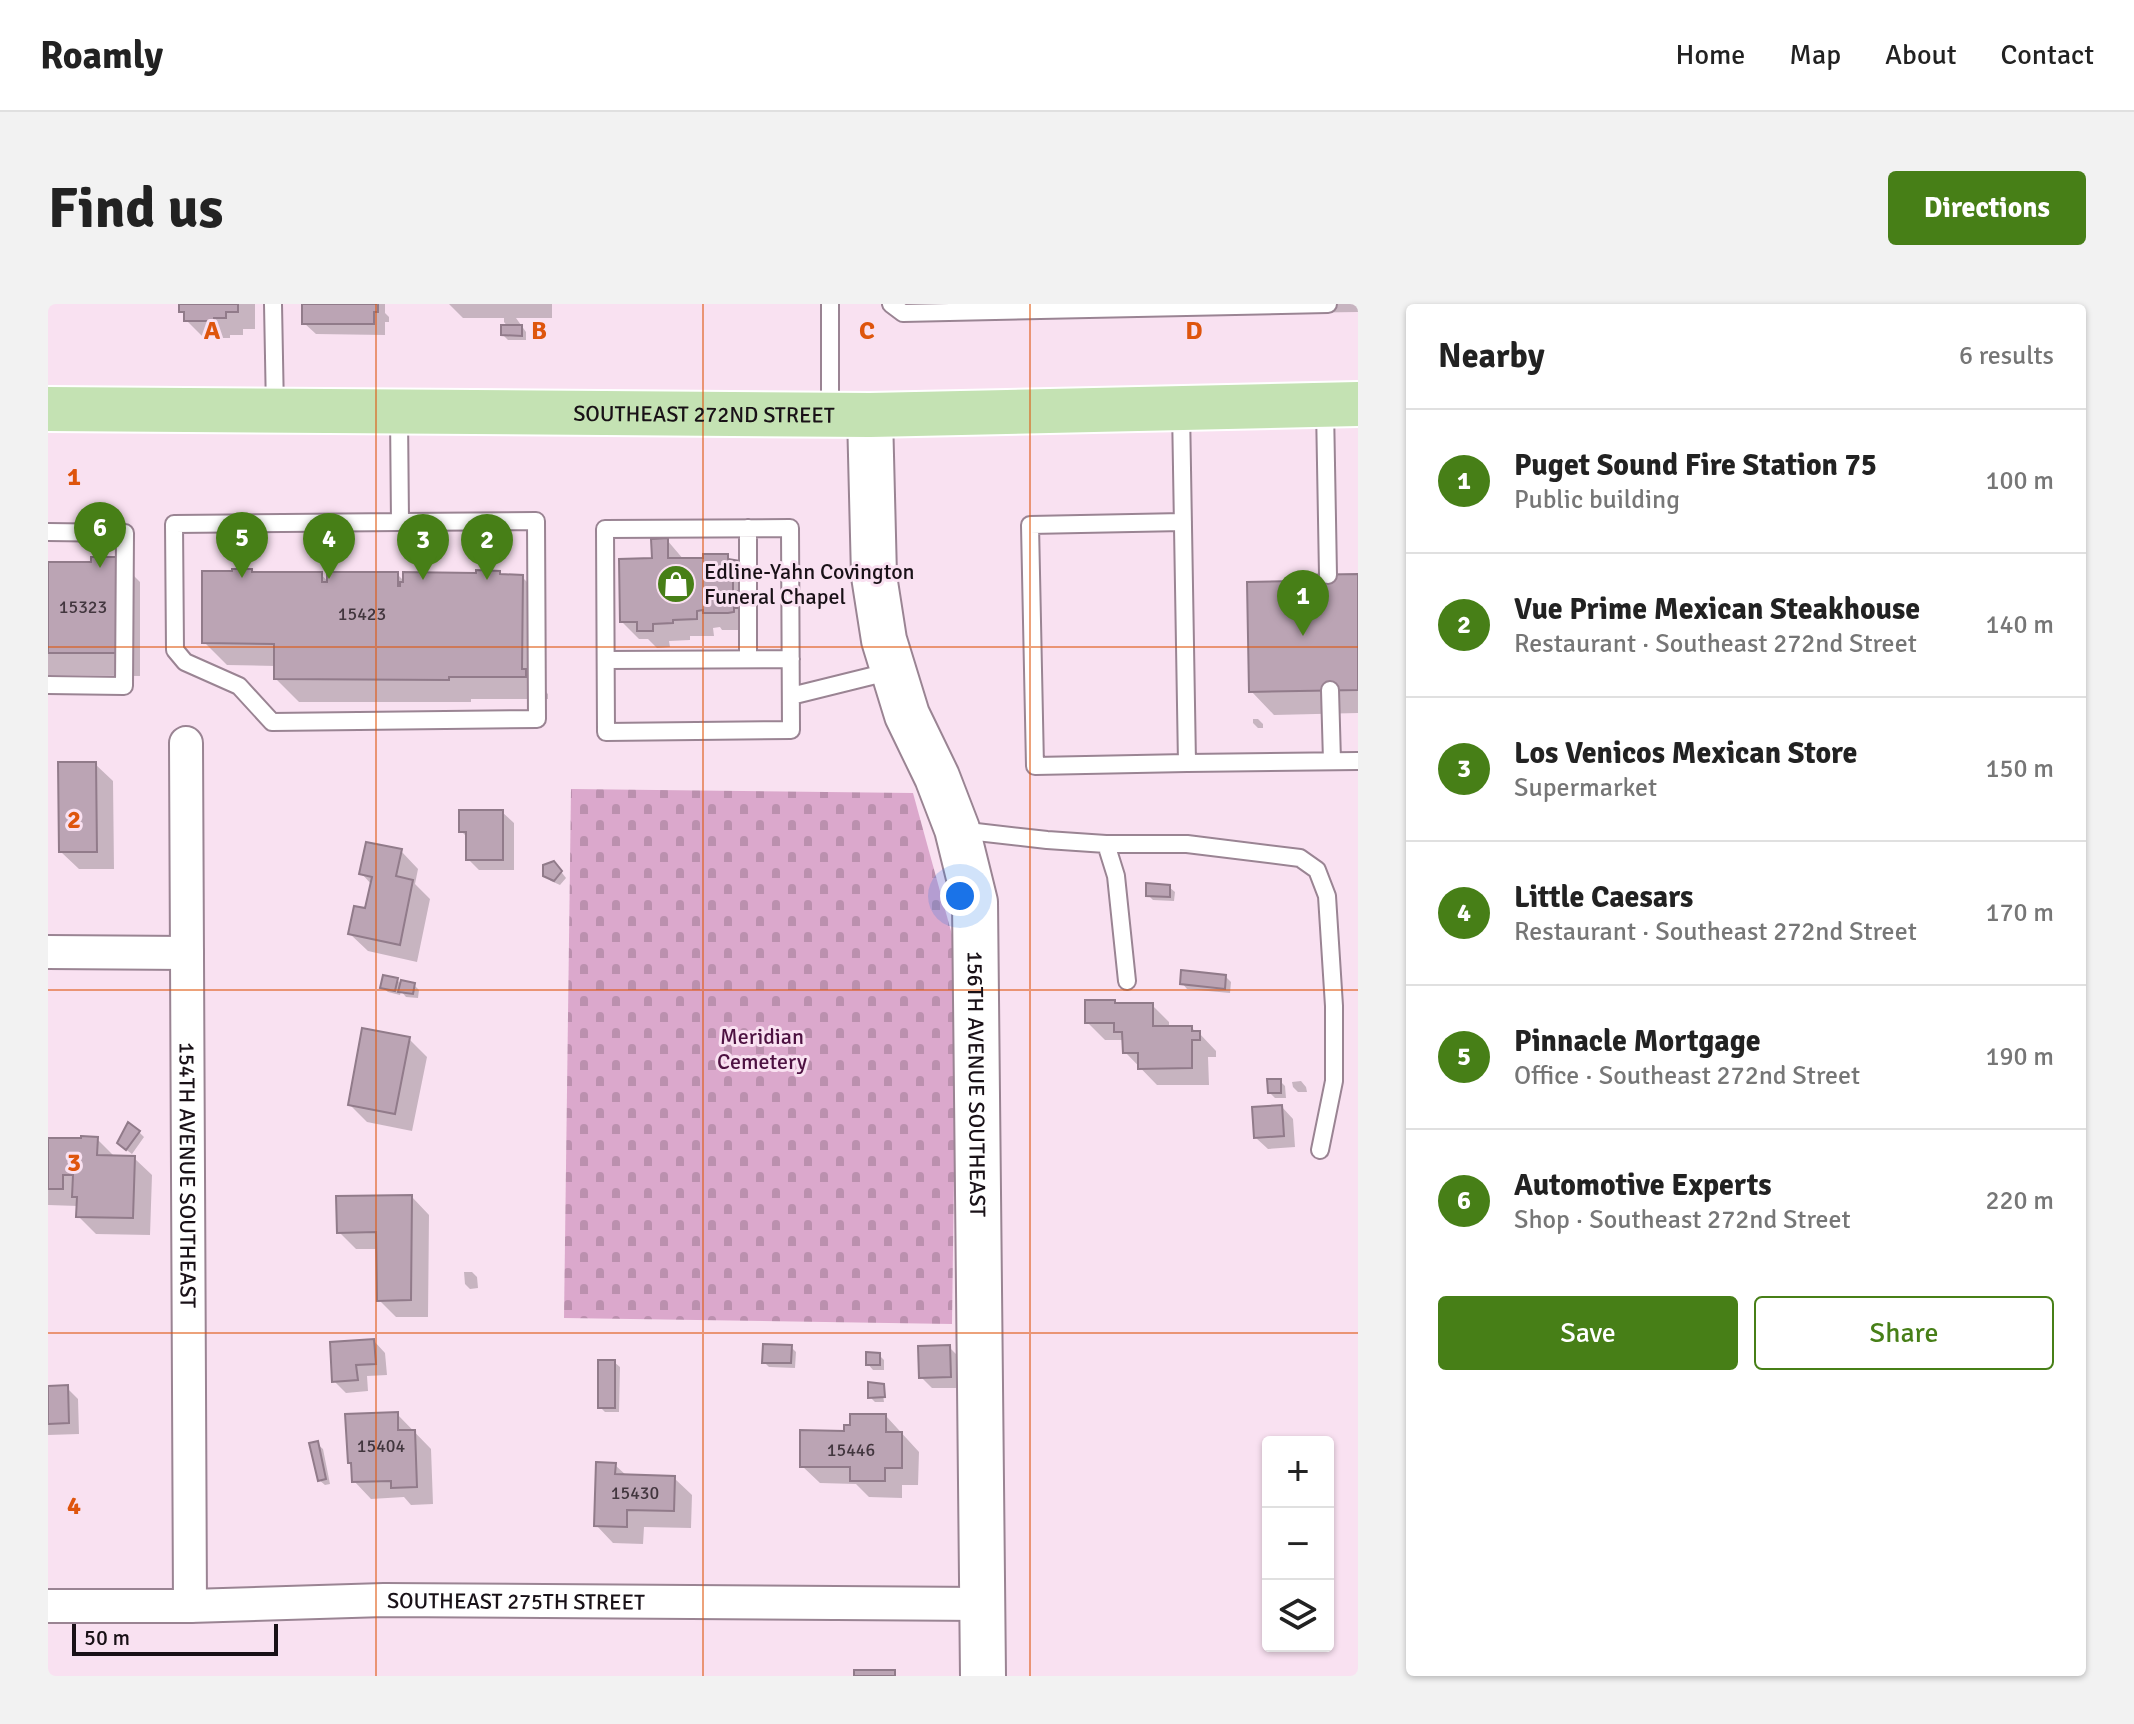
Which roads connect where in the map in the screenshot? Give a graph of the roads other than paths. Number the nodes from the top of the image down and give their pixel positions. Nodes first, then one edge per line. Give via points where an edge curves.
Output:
1 (273, 304) edge
2 (830, 304) edge
3 (891, 304) edge
4 (1328, 304) edge
5 (1138, 306) edge
6 (1342, 404) edge
7 (1181, 407) junction
8 (48, 409) edge
9 (275, 412) junction
10 (399, 412) junction
11 (850, 414) junction
12 (400, 522) junction
13 (1183, 522) junction
14 (748, 528) junction
15 (48, 532) edge
16 (1328, 575) dead end
17 (748, 659) junction
18 (791, 659) junction
19 (606, 660) junction
20 (893, 671) junction
21 (48, 685) edge
22 (1330, 690) dead end
23 (791, 696) junction
24 (186, 743) dead end
25 (1332, 761) junction
26 (1358, 761) edge
27 (1187, 763) junction
28 (957, 829) junction
29 (1106, 844) junction
30 (48, 952) edge
31 (187, 953) junction
32 (1127, 981) dead end
33 (1320, 1150) dead end
34 (983, 1604) junction
35 (48, 1606) edge
36 (190, 1606) junction
37 (983, 1676) edge

1 - 9 lane
2 - 11 lane
3 - 5 lane via 903,313
4 - 5 lane
6 - 7 main road, SOUTHEAST 272ND STREET
6 - 16 lane
7 - 11 main road, SOUTHEAST 272ND STREET
7 - 13 lane
8 - 9 main road, SOUTHEAST 272ND STREET
9 - 10 main road, SOUTHEAST 272ND STREET
10 - 11 main road, SOUTHEAST 272ND STREET
10 - 12 lane
11 - 20 street, 156TH AVENUE SOUTHEAST
12 - 12 lane via 536,521 537,719 272,722 239,686 185,662 175,650 174,524
13 - 27 lane
13 - 27 lane via 1030,525 1033,706 1035,766
14 - 17 lane
14 - 18 lane via 790,528
14 - 19 lane via 605,529
15 - 21 lane via 125,533 124,686
17 - 18 lane
17 - 19 lane
18 - 23 lane
19 - 23 lane via 606,732 791,730
20 - 23 lane
20 - 28 street, 156TH AVENUE SOUTHEAST
22 - 25 lane
24 - 31 street, 154TH AVENUE SOUTHEAST
25 - 26 lane
25 - 27 lane
28 - 29 lane
28 - 34 street, 156TH AVENUE SOUTHEAST via 975,902
29 - 32 lane via 1116,876
29 - 33 lane via 1187,844 1286,856 1317,870 1327,896 1334,1006 1334,1081
30 - 31 street
31 - 36 street, 154TH AVENUE SOUTHEAST
34 - 36 street, SOUTHEAST 275TH STREET via 384,1600
34 - 37 street, 156TH AVENUE SOUTHEAST
35 - 36 street, SOUTHEAST 275TH STREET

